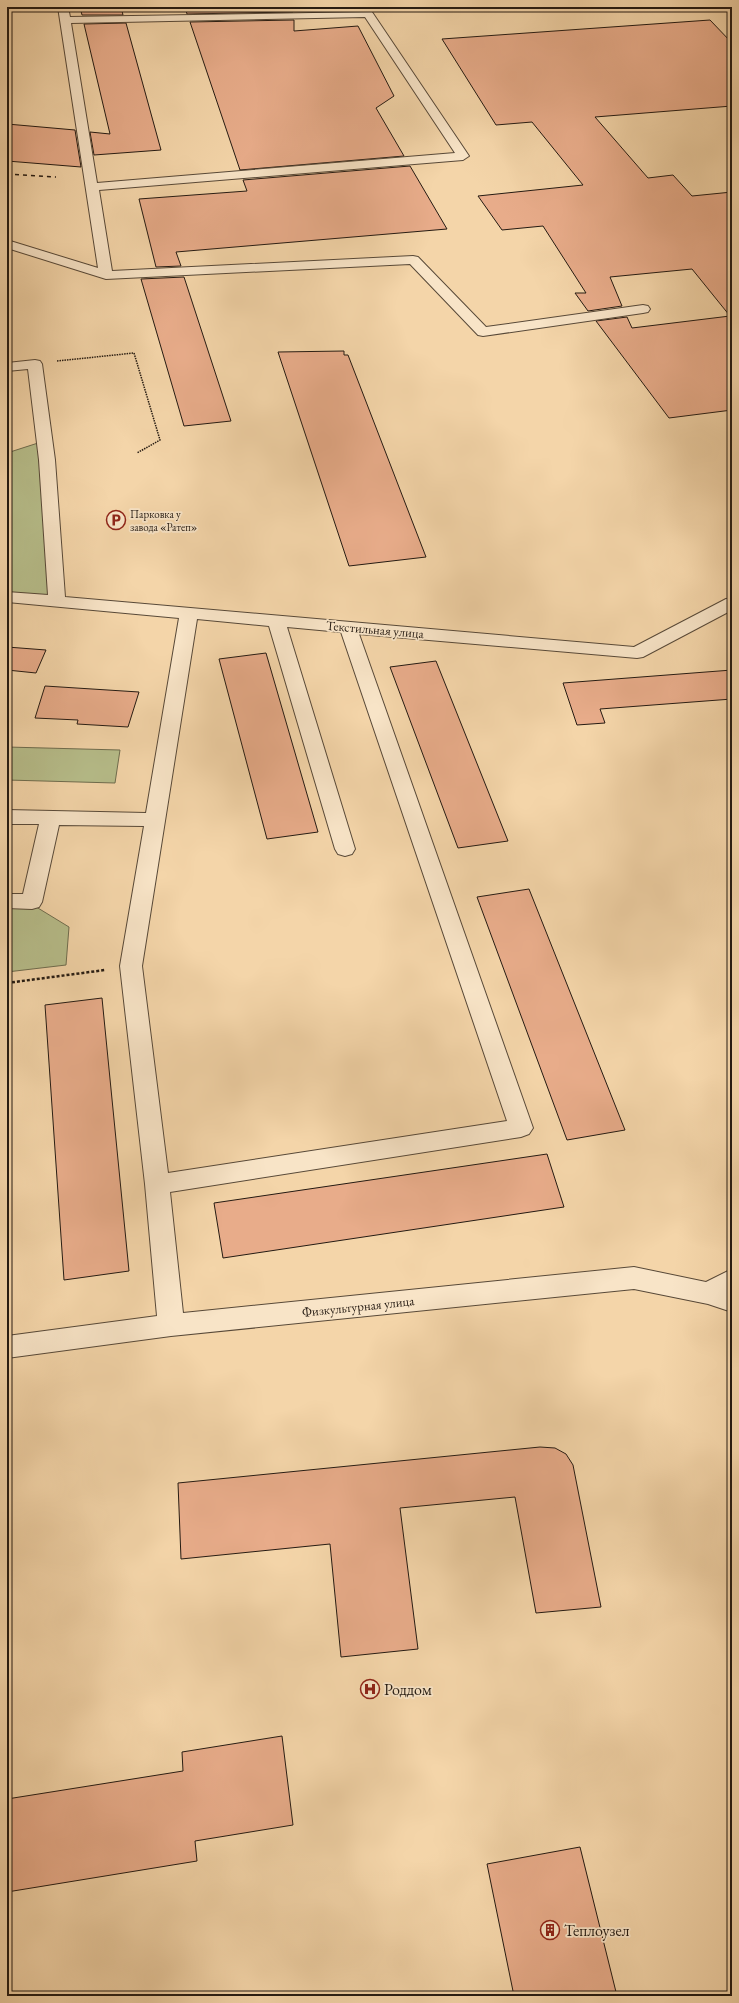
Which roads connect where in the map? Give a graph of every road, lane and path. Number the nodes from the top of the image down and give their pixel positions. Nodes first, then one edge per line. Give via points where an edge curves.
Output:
1 (62, 7) edge
2 (65, 20) junction
3 (92, 187) junction
4 (7, 244) edge
5 (106, 275) junction
6 (642, 309) dead end
7 (35, 364) junction
8 (7, 367) edge
9 (137, 453) dead end
10 (7, 597) edge
11 (57, 600) junction
12 (732, 604) edge
13 (189, 612) junction
14 (276, 620) junction
15 (348, 627) junction
16 (7, 817) edge
17 (50, 818) junction
18 (155, 820) junction
19 (345, 849) dead end
20 (7, 901) edge
21 (131, 966) junction
22 (7, 983) edge
23 (157, 1184) junction
24 (732, 1280) edge
25 (708, 1293) junction
26 (732, 1301) edge
27 (171, 1325) junction
28 (7, 1347) edge

1 - 2 street
2 - 3 street
2 - 3 street via 368,14 464,156
3 - 5 street
4 - 5 street
5 - 6 street via 413,260 483,332
7 - 8 street
7 - 9 path via 134,353 160,440
7 - 11 street via 48,460
10 - 11 street, Текстильная улица
11 - 13 street, Текстильная улица
12 - 15 street, Текстильная улица via 637,652
13 - 14 street, Текстильная улица
13 - 18 street
14 - 15 street, Текстильная улица
14 - 19 street
15 - 23 street via 521,1128
16 - 17 street
17 - 18 street
17 - 20 street via 32,902
18 - 21 street
21 - 22 path
21 - 23 street
23 - 27 street
24 - 25 street
25 - 26 street, Физкультурная улица
25 - 27 street, Физкультурная улица via 634,1278
27 - 28 street, Физкультурная улица

